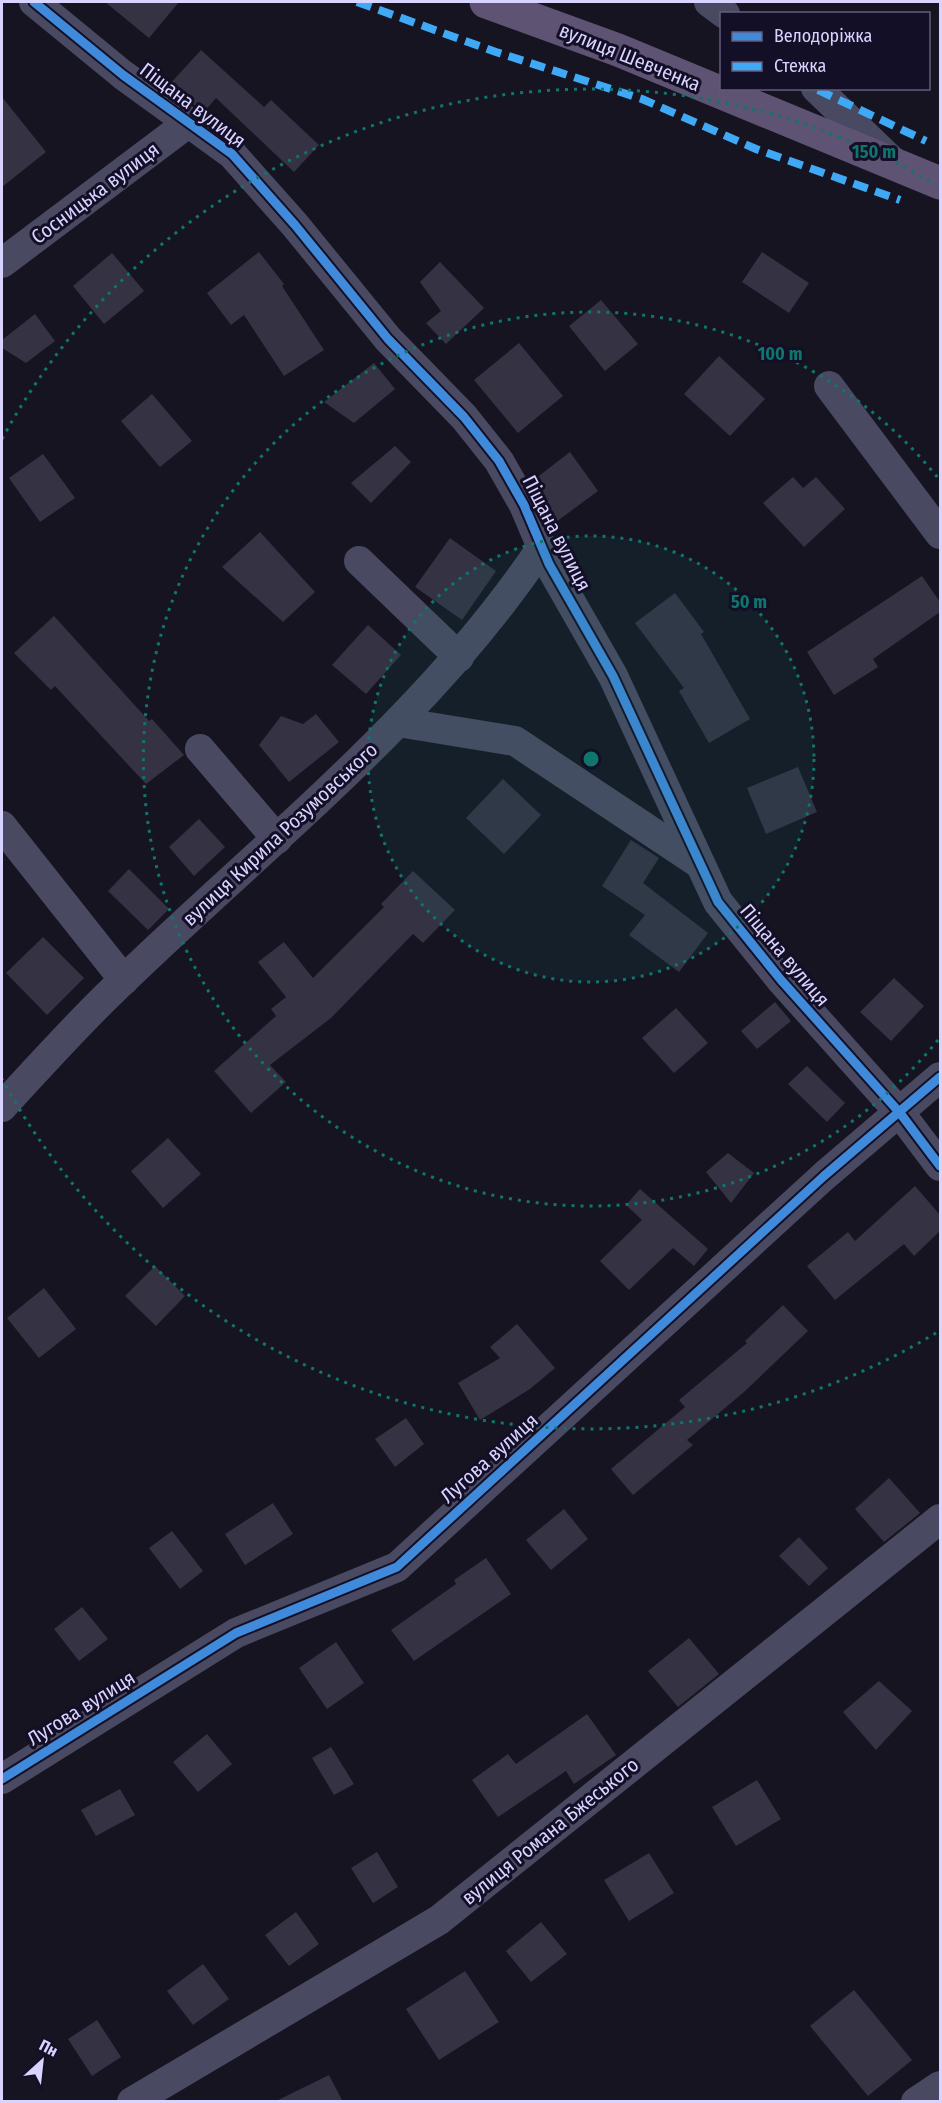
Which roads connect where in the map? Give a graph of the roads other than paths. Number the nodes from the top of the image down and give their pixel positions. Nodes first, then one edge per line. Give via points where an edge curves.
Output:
1 (34, 2) edge
2 (486, 2) edge
3 (709, 2) edge
4 (722, 12) edge
5 (818, 90) edge
6 (188, 123) junction
7 (900, 168) junction
8 (940, 183) edge
9 (2, 263) edge
10 (829, 386) dead end
11 (940, 534) edge
12 (542, 547) junction
13 (359, 561) dead end
14 (459, 657) junction
15 (399, 722) junction
16 (200, 749) dead end
17 (2, 826) edge
18 (277, 839) junction
19 (700, 864) junction
20 (124, 980) junction
21 (940, 1077) edge
22 (2, 1107) edge
23 (900, 1113) junction
24 (940, 1166) edge
25 (940, 1519) edge
26 (2, 1779) edge
27 (940, 2086) edge
28 (132, 2102) edge
29 (916, 2102) edge

1 - 6 street, Піщана вулиця
2 - 7 main road, вулиця Шевченка via 618,50
3 - 4 street
5 - 7 street
6 - 9 street, Сосницька вулиця
6 - 12 street, Піщана вулиця via 232,154 388,339 464,417 499,461
7 - 8 main road, вулиця Шевченка
10 - 11 street
12 - 14 street, вулиця Кирила Розумовського
12 - 19 street, Піщана вулиця via 613,676
13 - 14 street
14 - 15 street, вулиця Кирила Розумовського
15 - 18 street, вулиця Кирила Розумовського
15 - 19 street via 515,741
16 - 18 street
17 - 20 street
18 - 20 street, вулиця Кирила Розумовського
19 - 23 street, Піщана вулиця via 725,911
20 - 22 street, вулиця Кирила Розумовського
21 - 23 street, Лугова вулиця
23 - 24 street, Піщана вулиця
23 - 26 street, Лугова вулиця via 824,1176 397,1567 236,1633
25 - 28 street, вулиця Романа Бжеського via 439,1920
27 - 29 street

